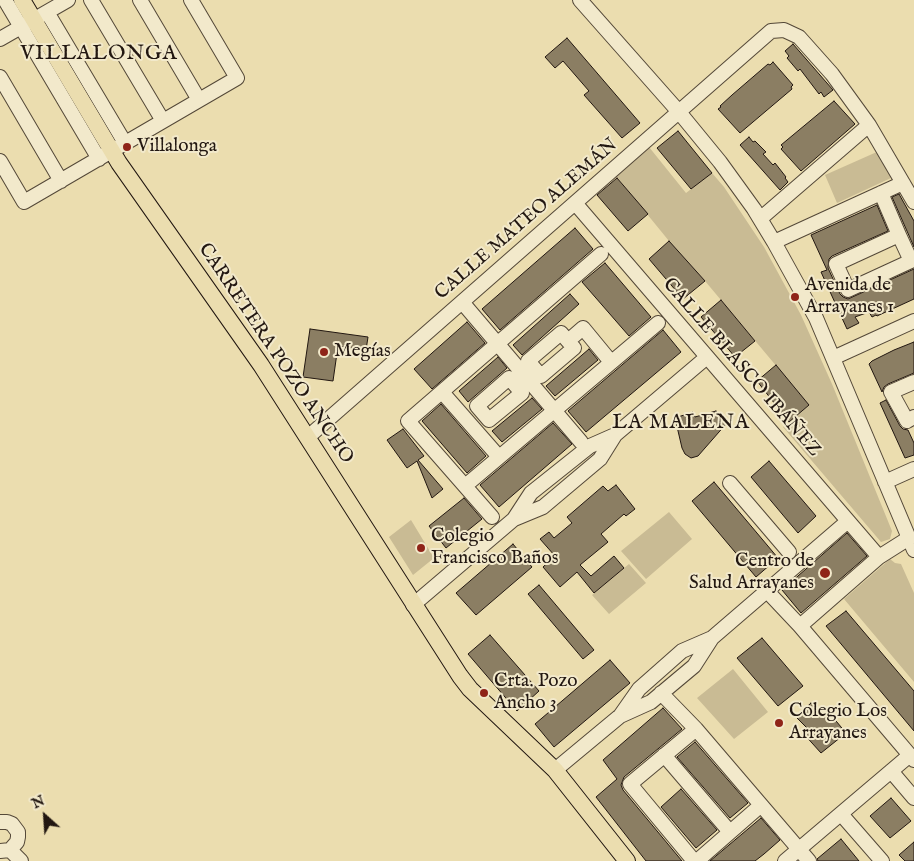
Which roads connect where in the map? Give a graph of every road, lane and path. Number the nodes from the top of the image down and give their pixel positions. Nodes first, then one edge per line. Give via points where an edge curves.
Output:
1 (5, 0) edge
2 (22, 0) edge
3 (68, 0) edge
4 (91, 0) edge
5 (140, 0) edge
6 (191, 0) edge
7 (580, 0) edge
8 (34, 20) junction
9 (0, 39) edge
10 (0, 77) edge
11 (199, 100) junction
12 (679, 112) junction
13 (162, 121) junction
14 (869, 125) junction
15 (112, 151) junction
16 (0, 161) edge
17 (61, 181) junction
18 (903, 183) junction
19 (881, 193) junction
20 (914, 202) edge
21 (575, 203) junction
22 (760, 219) junction
23 (899, 235) junction
24 (774, 242) junction
25 (601, 254) dead end
26 (462, 302) junction
27 (914, 321) edge
28 (658, 323) dead end
29 (568, 341) junction
30 (498, 344) junction
31 (706, 357) junction
32 (833, 358) junction
33 (611, 362) junction
34 (526, 378) junction
35 (914, 382) edge
36 (442, 392) junction
37 (555, 410) junction
38 (914, 417) edge
39 (471, 425) junction
40 (615, 435) junction
41 (308, 437) junction
42 (585, 444) junction
43 (499, 457) junction
44 (600, 459) junction
45 (914, 469) edge
46 (885, 482) junction
47 (730, 483) dead end
48 (465, 486) junction
49 (531, 493) junction
50 (543, 507) junction
51 (492, 517) dead end
52 (514, 518) junction
53 (848, 521) junction
54 (912, 544) edge
55 (789, 552) dead end
56 (879, 558) junction
57 (767, 591) junction
58 (413, 605) junction
59 (800, 626) junction
60 (712, 638) junction
61 (682, 651) junction
62 (694, 666) junction
63 (639, 689) junction
64 (656, 698) junction
65 (620, 716) junction
66 (696, 729) junction
67 (664, 755) junction
68 (912, 757) edge
69 (555, 770) junction
70 (891, 771) junction
71 (914, 798) edge
72 (760, 806) junction
73 (841, 814) junction
74 (0, 822) edge
75 (730, 832) junction
76 (5, 850) edge
77 (799, 850) junction
78 (21, 861) edge
79 (627, 861) edge
80 (696, 861) edge
81 (785, 861) edge
82 (809, 861) edge
83 (882, 861) edge

1 - 8 street
2 - 8 main road, CARRETERA POZO ANCHO
3 - 8 street
4 - 13 street
5 - 11 street
6 - 11 street via 238,78
7 - 12 street
8 - 9 street
8 - 15 main road, CARRETERA POZO ANCHO
10 - 17 street
11 - 13 street
12 - 14 street, CALLE MATEO ALEMÁN via 771,31 784,30 798,37 832,74
12 - 21 street, CALLE MATEO ALEMÁN
12 - 22 street via 720,162
13 - 15 street
14 - 18 street
14 - 22 street
15 - 17 street
15 - 41 main road, CARRETERA POZO ANCHO
16 - 17 street via 24,202
18 - 19 street
18 - 20 street
19 - 23 street
19 - 24 street
21 - 26 street, CALLE MATEO ALEMÁN
21 - 31 street, CALLE BLASCO IBÁÑEZ
22 - 24 street
23 - 23 street via 836,264 848,290 911,261
24 - 32 street via 816,318
25 - 30 street
26 - 30 street
26 - 41 street, CALLE MATEO ALEMÁN
27 - 32 street
28 - 33 street
29 - 33 street via 583,328
29 - 34 street via 574,348 541,376
29 - 34 street via 561,333 528,361
30 - 34 street
30 - 36 street
31 - 40 street
31 - 53 street, CALLE BLASCO IBÁÑEZ
32 - 46 street
33 - 37 street
34 - 37 street
34 - 39 street via 522,393 489,420 484,414
35 - 38 street via 891,392 907,421
36 - 39 street
36 - 48 street via 408,421
37 - 42 street
37 - 43 street
39 - 43 street
40 - 42 street
40 - 44 street
41 - 58 main road, CARRETERA POZO ANCHO
42 - 44 street via 589,454
42 - 49 street
43 - 48 street
44 - 50 street
45 - 46 street
46 - 54 street
47 - 55 street
48 - 51 street
49 - 50 street via 542,493 545,498
49 - 52 street
50 - 52 street
52 - 58 street
53 - 56 street, CALLE BLASCO IBÁÑEZ
53 - 57 street
54 - 56 street
56 - 59 street
57 - 59 street
57 - 60 street
58 - 69 main road, CARRETERA POZO ANCHO via 470,689
59 - 68 street
60 - 61 street
60 - 62 street
61 - 62 street via 679,660 685,666
61 - 63 street
62 - 64 street
63 - 64 street via 648,689
63 - 65 street
64 - 65 street
64 - 66 street
65 - 69 street
66 - 67 street
66 - 72 street
67 - 75 street
67 - 80 street via 630,784
68 - 70 street
69 - 79 main road, CARRETERA POZO ANCHO
70 - 71 street
70 - 73 street
72 - 75 street
72 - 77 street
73 - 77 street
73 - 83 street
74 - 76 street via 12,824 18,832 17,842
75 - 80 street
76 - 78 street
77 - 81 street
77 - 82 street

